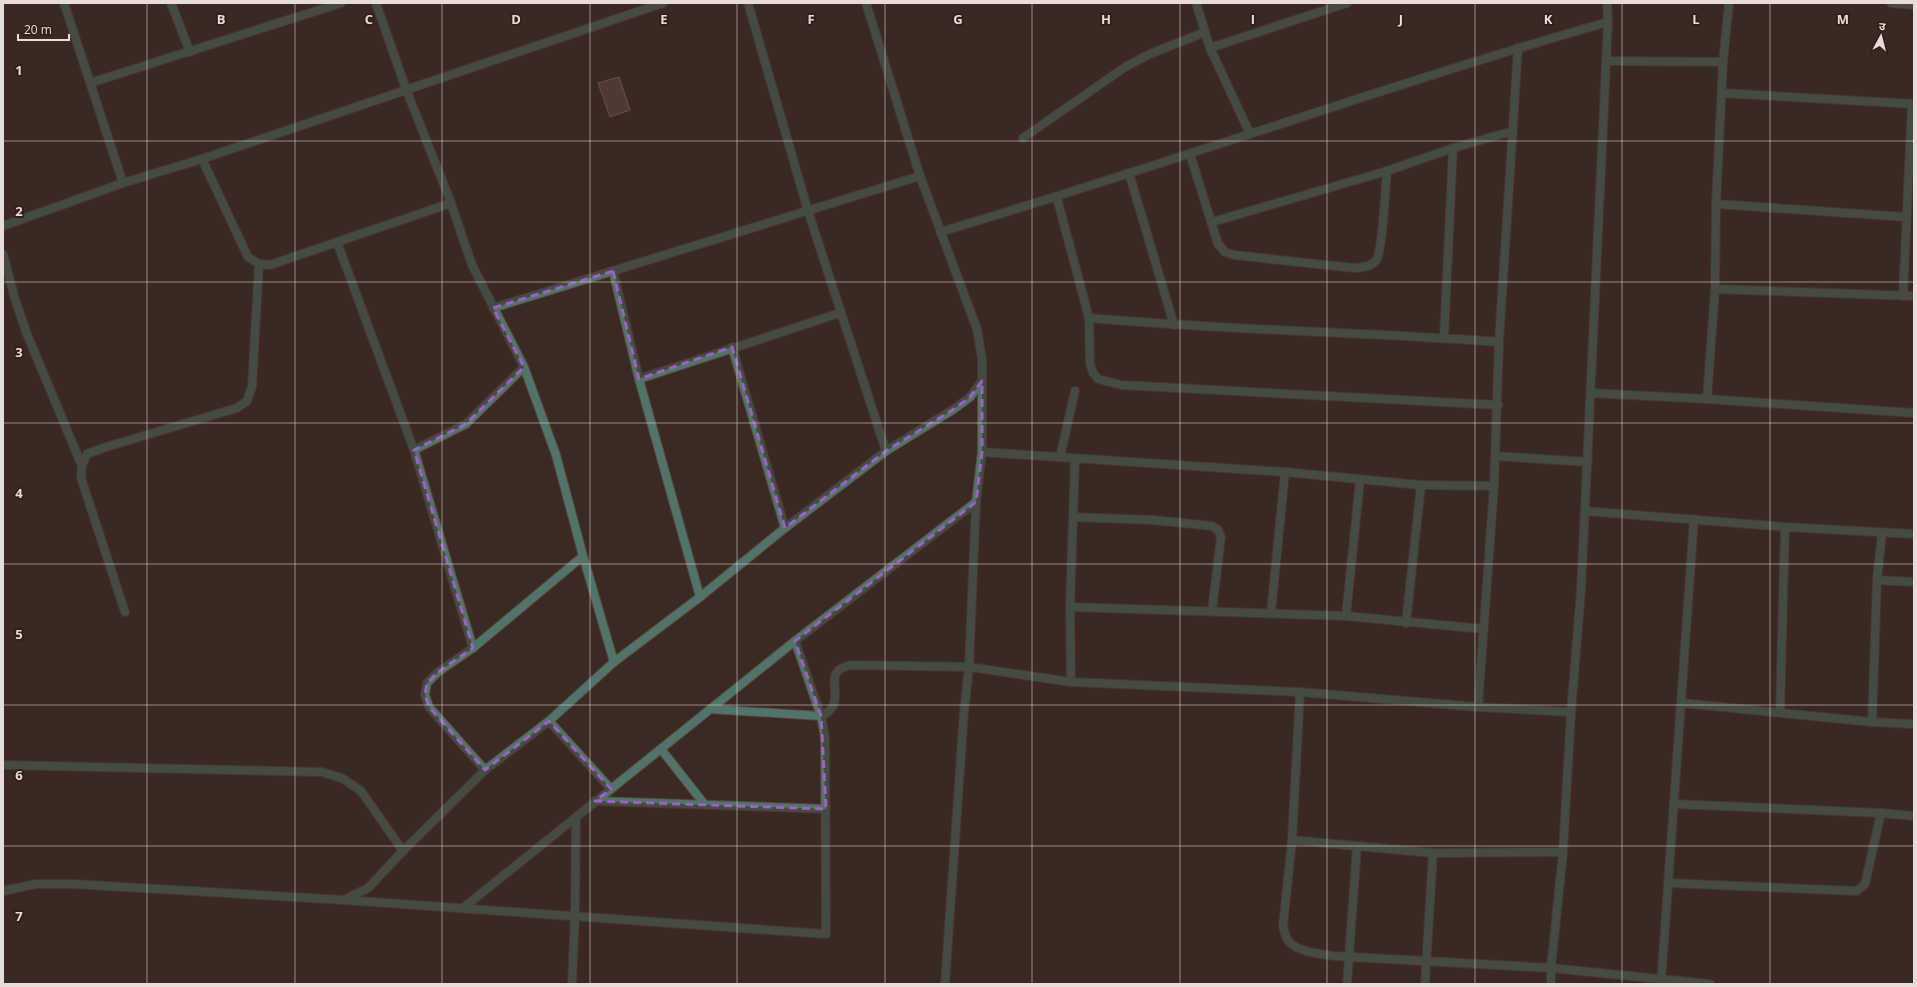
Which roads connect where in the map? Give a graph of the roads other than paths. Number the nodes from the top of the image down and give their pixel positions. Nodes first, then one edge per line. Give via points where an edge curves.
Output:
1 (64, 3) edge
2 (172, 3) edge
3 (341, 3) edge
4 (376, 3) edge
5 (663, 3) edge
6 (748, 3) edge
7 (866, 3) edge
8 (1196, 3) edge
9 (1347, 3) edge
10 (1607, 3) edge
11 (1729, 3) edge
12 (1891, 3) edge
13 (1914, 5) edge
14 (1608, 22) junction
15 (1205, 32) junction
16 (1210, 48) junction
17 (1518, 48) junction
18 (190, 52) junction
19 (1606, 61) junction
20 (1723, 62) junction
21 (90, 83) junction
22 (406, 89) junction
23 (1722, 93) junction
24 (1913, 104) edge
25 (1512, 132) junction
26 (1250, 134) junction
27 (1023, 138) dead end
28 (1453, 148) junction
29 (1190, 154) junction
30 (202, 159) junction
31 (1387, 171) junction
32 (1129, 173) junction
33 (920, 176) junction
34 (122, 182) junction
35 (1057, 198) junction
36 (451, 203) junction
37 (1716, 204) junction
38 (808, 211) junction
39 (1906, 217) junction
40 (1212, 222) junction
41 (3, 226) edge
42 (940, 232) junction
43 (337, 242) junction
44 (3, 254) edge
45 (259, 264) junction
46 (613, 271) junction
47 (1715, 289) junction
48 (1903, 296) junction
49 (1914, 296) edge
50 (493, 308) junction
51 (840, 313) junction
52 (1089, 318) junction
53 (1174, 325) junction
54 (1444, 338) junction
55 (1498, 342) junction
56 (732, 347) junction
57 (524, 367) junction
58 (639, 379) junction
59 (982, 381) junction
60 (1075, 391) dead end
61 (1590, 393) junction
62 (1707, 399) junction
63 (1498, 405) junction
64 (1914, 413) edge
65 (414, 450) junction
66 (886, 451) junction
67 (982, 452) junction
68 (1495, 456) junction
69 (1060, 457) junction
70 (1075, 458) junction
71 (1588, 462) junction
72 (82, 466) junction
73 (1285, 472) junction
74 (1360, 480) junction
75 (1421, 485) junction
76 (1494, 486) junction
77 (976, 502) junction
78 (1585, 511) junction
79 (1073, 517) junction
80 (1694, 518) junction
81 (1785, 527) junction
82 (785, 528) junction
83 (1882, 532) junction
84 (1914, 534) edge
85 (583, 556) junction
86 (1877, 580) junction
87 (1914, 582) edge
88 (700, 597) junction
89 (1070, 607) junction
90 (1212, 611) junction
91 (126, 612) dead end
92 (1271, 613) junction
93 (1346, 616) junction
94 (1406, 623) junction
95 (1484, 629) junction
96 (795, 641) junction
97 (473, 648) junction
98 (614, 662) junction
99 (970, 667) junction
100 (1071, 682) junction
101 (1300, 692) junction
102 (1681, 703) junction
103 (1478, 707) junction
104 (710, 709) junction
105 (1571, 712) junction
106 (1780, 712) junction
107 (822, 716) junction
108 (549, 720) junction
109 (1872, 722) junction
110 (1914, 724) edge
111 (661, 749) junction
112 (3, 765) edge
113 (485, 770) junction
114 (611, 789) junction
115 (595, 802) junction
116 (1675, 804) junction
117 (705, 805) junction
118 (826, 809) junction
119 (1881, 813) junction
120 (1914, 816) edge
121 (576, 819) junction
122 (1292, 840) junction
123 (1356, 846) junction
124 (403, 850) junction
125 (1563, 852) junction
126 (1433, 853) junction
127 (1669, 883) junction
128 (3, 891) edge
129 (344, 900) junction
130 (463, 908) junction
131 (575, 915) junction
132 (1348, 957) junction
133 (1427, 960) junction
134 (1551, 968) junction
135 (1660, 982) edge
136 (572, 984) edge
137 (945, 984) edge
138 (1347, 984) edge
139 (1425, 984) edge
140 (1551, 984) edge
141 (1710, 984) edge

1 - 21 street
2 - 18 street
3 - 18 street
4 - 22 street
5 - 22 street
6 - 38 street
7 - 33 street
8 - 15 street
9 - 16 street
10 - 14 street
11 - 20 street
12 - 13 street
14 - 17 street
14 - 19 street
15 - 16 street
15 - 27 street via 1150,54 1125,68
16 - 26 street
17 - 25 street
17 - 26 street
18 - 21 street
19 - 20 street
19 - 61 street
20 - 23 street
21 - 34 street
22 - 30 street
22 - 36 street
23 - 24 street
23 - 37 street
24 - 39 street
25 - 28 street
25 - 55 street
26 - 29 street
28 - 31 street
28 - 54 street
29 - 32 street
29 - 40 street
30 - 34 street
30 - 45 street via 248,257
31 - 40 street
31 - 40 street via 1380,243 1377,258 1369,266 1354,268 1234,255 1225,252 1218,244
32 - 35 street
32 - 53 street
33 - 38 street
33 - 42 street
34 - 41 street
35 - 42 street
35 - 52 street
36 - 43 street
36 - 50 street via 472,265
37 - 39 street
37 - 47 street
38 - 46 street
38 - 51 street
39 - 48 street
42 - 59 street via 977,329 982,359
43 - 45 street via 270,265
43 - 65 street
44 - 72 street via 27,334
45 - 72 street via 252,387 247,401 237,408 87,454
46 - 50 street
46 - 58 street
47 - 48 street
47 - 62 street
48 - 49 street
50 - 57 street
51 - 56 street
51 - 66 street
52 - 53 street
52 - 63 street via 1090,364 1093,374 1098,379 1121,385
53 - 54 street
54 - 55 street
55 - 63 street
56 - 58 street
56 - 82 street
57 - 65 street via 466,424
57 - 85 street via 556,456
58 - 88 street
59 - 66 street via 970,397 954,409
59 - 67 street
60 - 69 street
61 - 62 street
61 - 71 street
62 - 64 street
63 - 68 street
65 - 97 street
66 - 82 street
67 - 69 street
67 - 77 street
68 - 71 street
68 - 76 street
69 - 70 street
70 - 73 street
70 - 79 street
71 - 78 street
72 - 91 street via 81,478
73 - 74 street
73 - 92 street
74 - 75 street
74 - 93 street
75 - 76 street
75 - 94 street
76 - 95 street
77 - 96 street
77 - 99 street
78 - 80 street
78 - 105 street
79 - 89 street
79 - 90 street via 1153,520 1212,526 1218,530 1221,537
80 - 81 street
80 - 102 street
81 - 83 street
81 - 106 street
82 - 88 street
83 - 84 street
83 - 86 street
85 - 97 street
85 - 98 street
86 - 87 street
86 - 109 street
88 - 98 street
89 - 90 street
89 - 100 street
90 - 92 street
92 - 93 street
93 - 94 street
94 - 95 street
95 - 103 street
96 - 104 street
96 - 107 street
97 - 113 street via 438,672 427,683 425,695 429,707
98 - 108 street
99 - 100 street
99 - 107 street via 842,666 836,670 833,679 836,695 834,706 830,712
99 - 137 street via 964,712
100 - 101 street
101 - 103 street
101 - 122 street
102 - 106 street
102 - 116 street
103 - 105 street
104 - 107 street
104 - 111 street
105 - 125 street
106 - 109 street
107 - 118 street via 825,737
108 - 113 street
108 - 114 street
109 - 110 street
111 - 114 street
111 - 117 street
112 - 124 street via 322,772 342,778 361,791
113 - 124 street
114 - 115 street
115 - 117 street
115 - 121 street
116 - 119 street
116 - 127 street
117 - 118 street
118 - 131 street via 826,934
119 - 120 street
119 - 127 street via 1865,884 1857,890
121 - 130 street
121 - 131 street
122 - 123 street
122 - 132 street via 1283,926 1287,939 1295,946 1313,952
123 - 126 street
123 - 132 street
124 - 129 street via 368,888
125 - 126 street
125 - 134 street
126 - 133 street
127 - 135 street
128 - 129 street via 36,884 73,884
129 - 130 street
130 - 131 street
131 - 136 street
132 - 133 street
132 - 138 street
133 - 134 street
133 - 139 street
134 - 135 street
134 - 140 street
135 - 141 street

